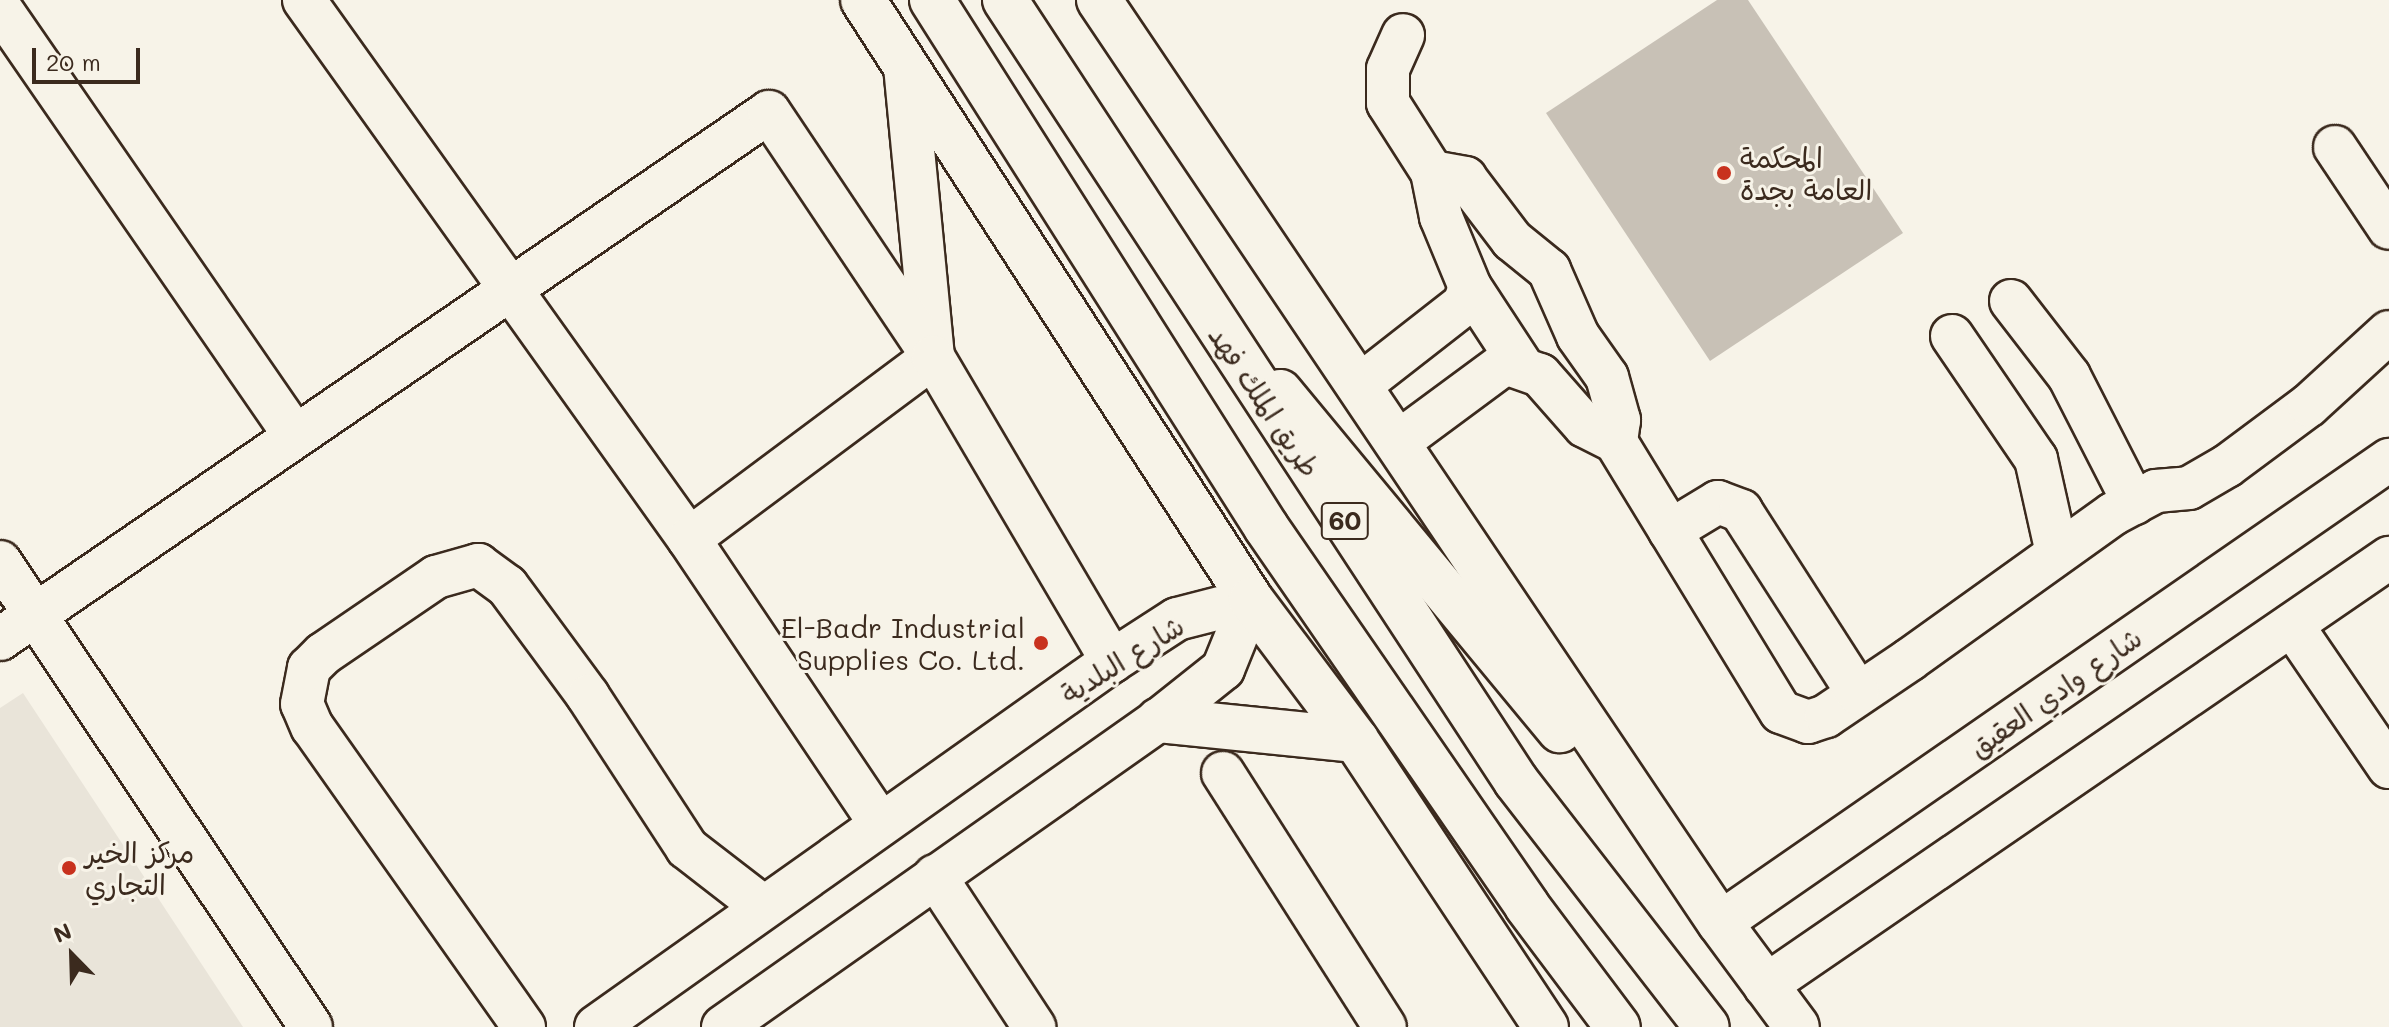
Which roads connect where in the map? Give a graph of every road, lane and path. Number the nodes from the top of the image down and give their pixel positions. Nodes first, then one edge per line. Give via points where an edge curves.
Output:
1 (304, 0) edge
2 (863, 0) edge
3 (932, 0) edge
4 (1005, 0) edge
5 (1099, 0) edge
6 (0, 8) edge
7 (1403, 35) dead end
8 (905, 65) junction
9 (2335, 147) dead end
10 (1432, 172) junction
11 (2389, 228) edge
12 (1512, 240) junction
13 (1175, 265) junction
14 (1469, 280) junction
15 (509, 288) junction
16 (2011, 301) dead end
17 (1576, 331) junction
18 (2389, 332) edge
19 (1952, 336) dead end
20 (933, 357) junction
21 (1521, 365) junction
22 (1359, 386) junction
23 (295, 436) junction
24 (1616, 442) junction
25 (1397, 443) junction
26 (2389, 460) edge
27 (2134, 503) junction
28 (1670, 531) junction
29 (689, 539) junction
30 (2057, 553) junction
31 (2389, 558) edge
32 (0, 562) edge
33 (1251, 600) junction
34 (35, 615) junction
35 (2292, 625) junction
36 (0, 639) edge
37 (1112, 661) junction
38 (1858, 693) junction
39 (1159, 720) junction
40 (1356, 740) junction
41 (2389, 767) edge
42 (1223, 773) dead end
43 (879, 822) junction
44 (935, 876) junction
45 (762, 906) junction
46 (1720, 923) junction
47 (1765, 986) junction
48 (1539, 1025) edge
49 (311, 1027) edge
50 (524, 1027) edge
51 (596, 1027) edge
52 (723, 1027) edge
53 (1034, 1027) edge
54 (1385, 1027) edge
55 (1618, 1027) edge
56 (1707, 1027) edge
57 (1797, 1027) edge

1 - 15 street
2 - 8 main road
3 - 55 main road, 60 via 1266,527 1527,906
4 - 13 main road, طريق الملك فهد / 60
5 - 22 main road
6 - 23 street
7 - 10 street via 1388,69 1388,103
8 - 20 street
8 - 33 main road
9 - 11 street
10 - 12 street via 1465,178
10 - 14 street via 1441,217
12 - 14 street
12 - 17 street via 1549,270
13 - 46 main road
13 - 56 main road, طريق الملك فهد / 60 via 1516,781
14 - 21 street
14 - 22 street via 1464,304
15 - 20 street via 769,112
15 - 23 street
15 - 29 street
16 - 27 street via 2069,376
17 - 21 street
17 - 24 street via 1607,377 1619,420
18 - 27 street via 2309,405 2227,466 2189,488 2156,491
19 - 30 street via 2036,459
20 - 29 street
20 - 37 street
21 - 24 street via 1540,375 1585,426
21 - 25 street via 1505,363 1484,374
22 - 25 main road
23 - 34 street
24 - 28 street
25 - 46 main road
26 - 46 street, شارع وادي العقيق
27 - 30 street
28 - 38 street via 1718,502 1741,511
28 - 38 street via 1781,712 1808,722
29 - 43 street
30 - 38 street
31 - 35 street
32 - 34 street
33 - 37 street, شارع البلدية via 1177,619
33 - 39 street via 1223,669
33 - 40 main road
34 - 36 street
34 - 49 street
35 - 41 street
35 - 47 street
37 - 43 street, شارع البلدية
39 - 40 main road
39 - 44 street
40 - 48 main road
42 - 54 street
43 - 45 street, شارع البلدية
44 - 52 street
44 - 53 street
45 - 50 street via 687,848 588,696 507,586 478,565 436,577 323,654 309,668 302,704 312,727
45 - 51 street, شارع البلدية
46 - 47 main road
47 - 57 main road

